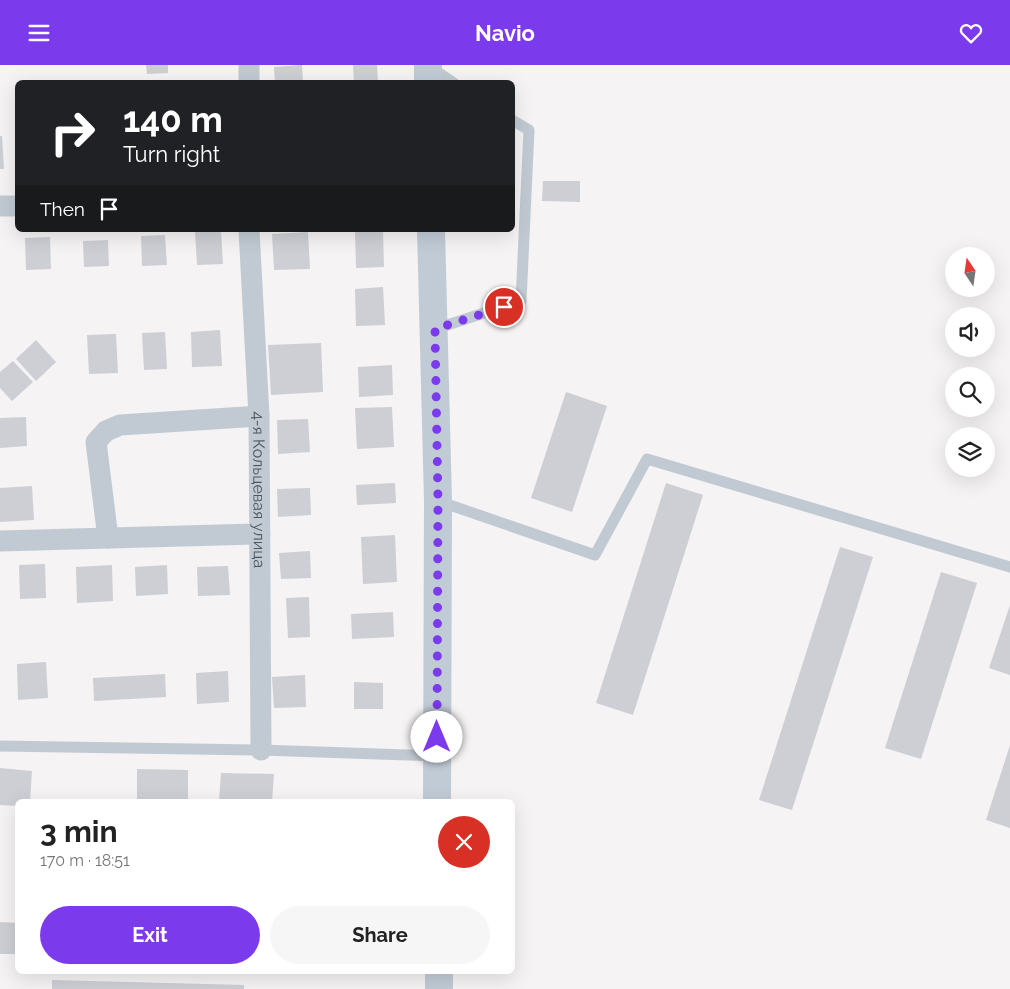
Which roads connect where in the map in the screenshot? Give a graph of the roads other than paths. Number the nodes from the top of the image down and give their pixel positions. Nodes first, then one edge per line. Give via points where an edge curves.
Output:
1 (249, 65) edge
2 (428, 71) edge
3 (248, 80) edge
4 (448, 80) edge
5 (515, 122) edge
6 (15, 206) edge
7 (0, 207) edge
8 (249, 232) edge
9 (432, 232) edge
10 (435, 329) junction
11 (259, 416) junction
12 (438, 501) junction
13 (260, 534) junction
14 (108, 538) junction
15 (0, 541) edge
16 (1010, 567) edge
17 (0, 746) edge
18 (261, 750) junction
19 (437, 756) junction
20 (437, 799) edge
21 (439, 974) edge
22 (439, 989) edge

1 - 3 street
2 - 4 lane
5 - 10 lane via 529,130 521,301
6 - 7 street
8 - 11 street, 4-я Кольцевая улица
9 - 10 main road
10 - 12 main road
11 - 13 street, 4-я Кольцевая улица
11 - 14 street via 120,425 106,431 96,442
12 - 16 lane via 595,555 647,459
12 - 19 main road
13 - 14 street
13 - 18 street, 4-я Кольцевая улица
14 - 15 street
17 - 18 lane
18 - 19 lane
19 - 20 main road
21 - 22 main road

